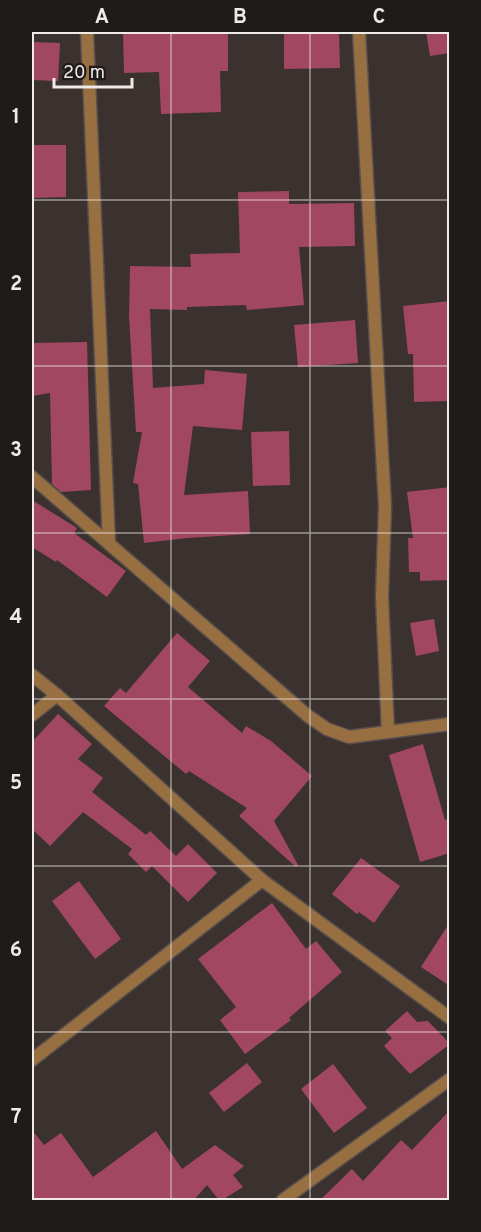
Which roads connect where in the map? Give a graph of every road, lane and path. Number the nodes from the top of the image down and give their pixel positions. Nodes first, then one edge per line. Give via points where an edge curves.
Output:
1 (87, 32) edge
2 (359, 32) edge
3 (32, 477) edge
4 (109, 543) junction
5 (32, 675) edge
6 (57, 695) junction
7 (32, 715) edge
8 (450, 724) edge
9 (388, 732) junction
10 (262, 880) junction
11 (450, 1018) edge
12 (32, 1060) edge
13 (450, 1078) edge
14 (283, 1200) edge

1 - 4 street
2 - 9 street via 385,507 382,597
3 - 4 street
4 - 9 street via 327,729 349,737
5 - 6 street
6 - 7 street
6 - 10 street
8 - 9 street
10 - 11 street
10 - 12 street
13 - 14 street

